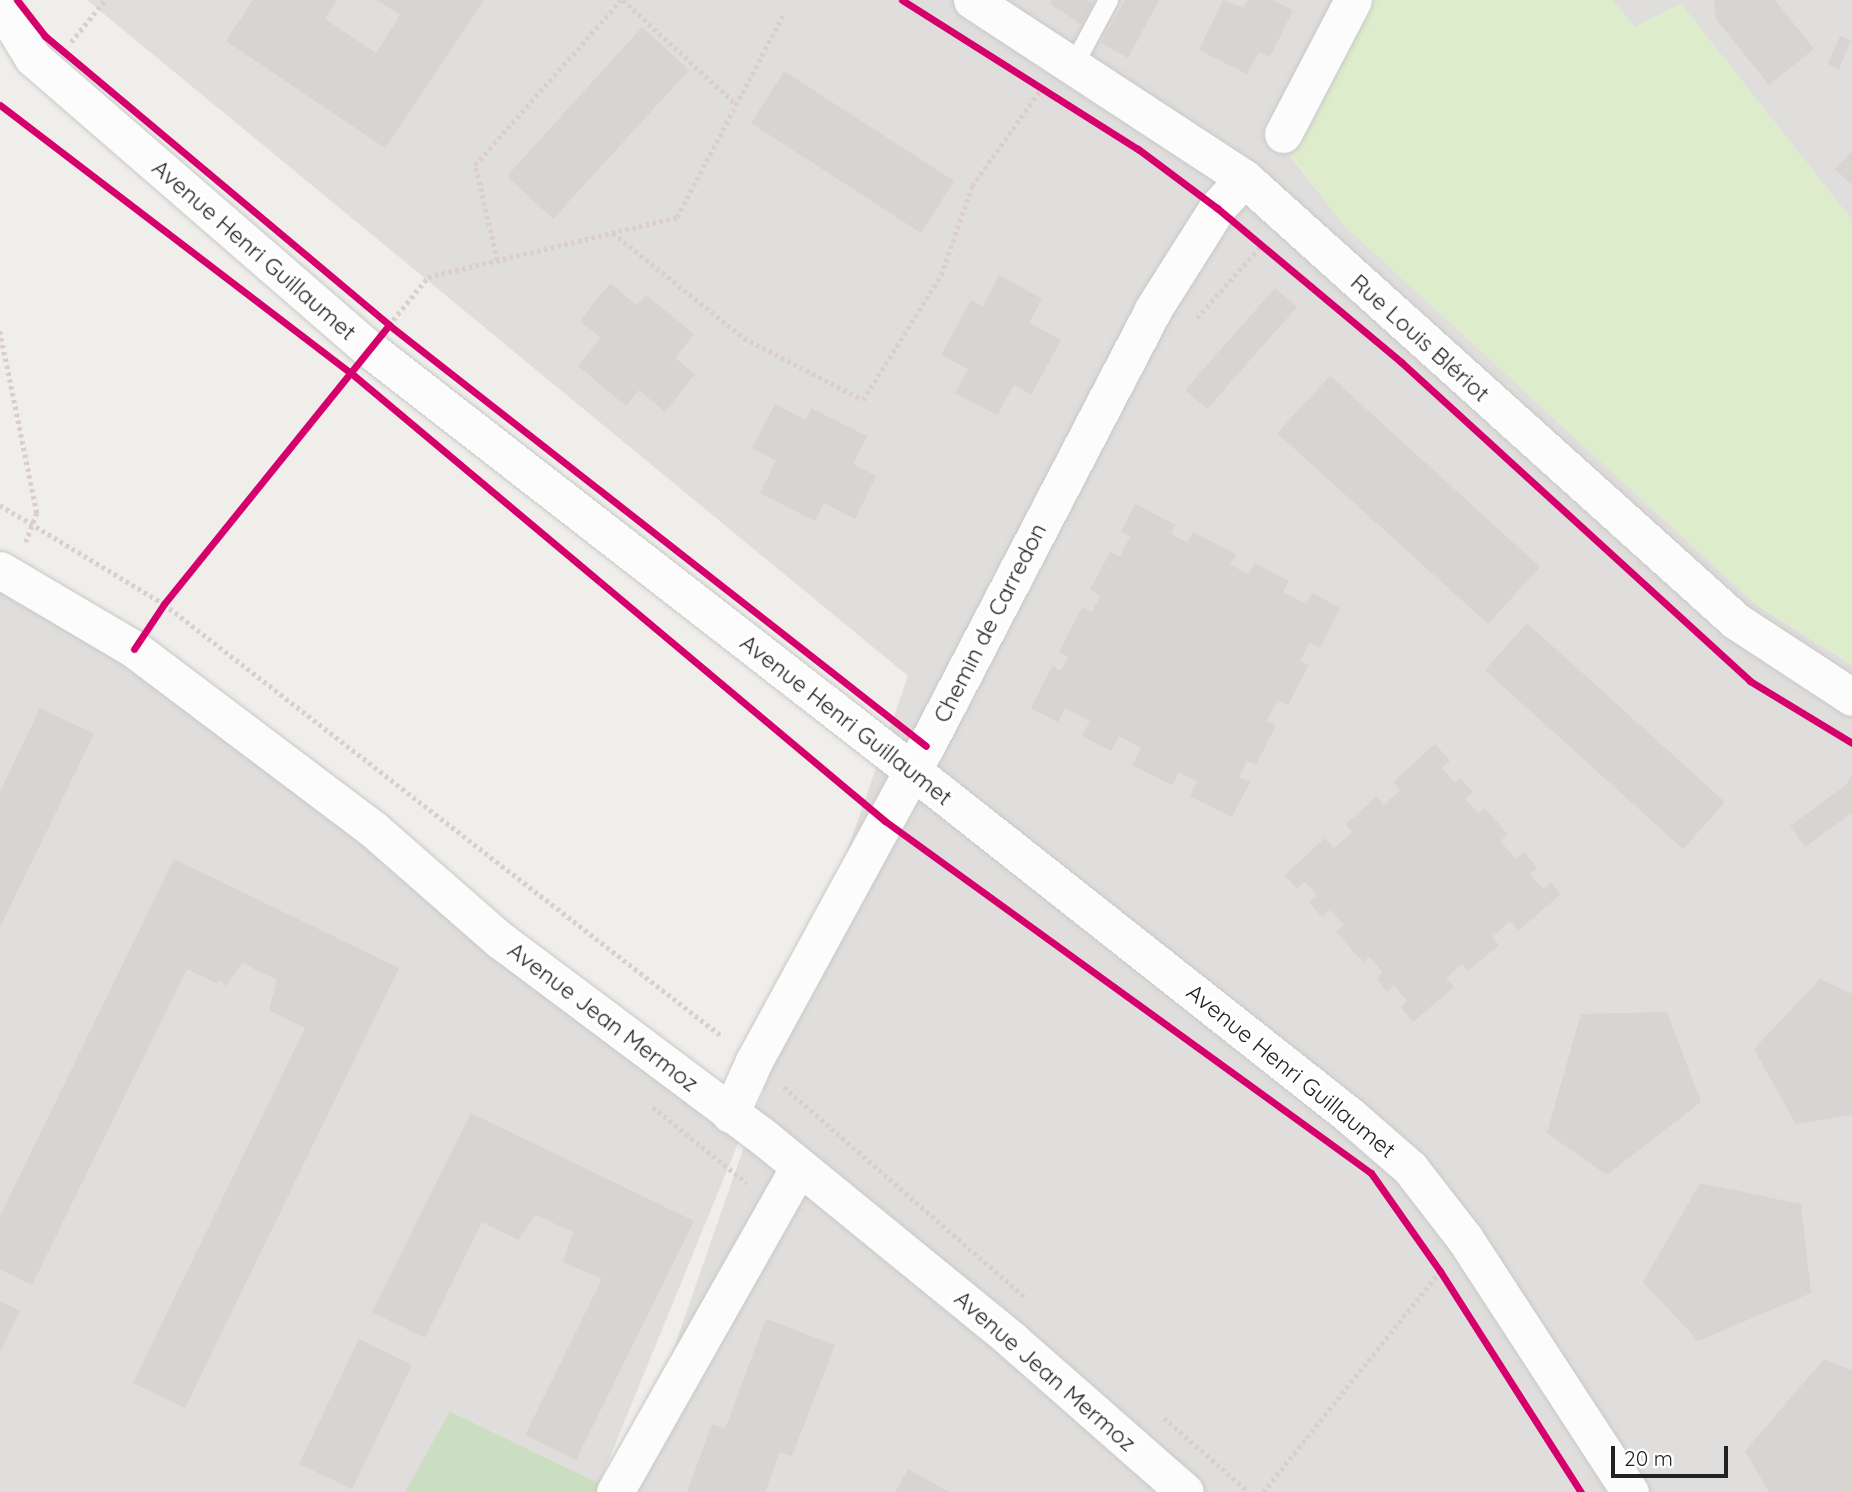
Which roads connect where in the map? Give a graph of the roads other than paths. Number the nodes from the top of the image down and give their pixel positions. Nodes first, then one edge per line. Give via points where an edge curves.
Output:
1 (972, 0) edge
2 (1108, 0) edge
3 (1353, 0) edge
4 (0, 4) edge
5 (1073, 65) junction
6 (1283, 134) dead end
7 (1244, 178) junction
8 (6, 574) edge
9 (1852, 697) edge
10 (911, 772) junction
11 (730, 1114) junction
12 (799, 1167) junction
13 (615, 1492) edge
14 (1185, 1492) edge
15 (1629, 1492) edge

1 - 5 street, Rue Louis Blériot
2 - 5 lane
3 - 6 street
4 - 10 street, Avenue Henri Guillaumet via 33,58
5 - 7 street, Rue Louis Blériot
7 - 9 street, Rue Louis Blériot via 1736,621
7 - 10 street, Chemin de Carredon via 1217,208 1152,311
8 - 11 street, Avenue Jean Mermoz via 134,649 373,828 500,940
10 - 11 street, Chemin de Carredon via 754,1061
10 - 15 street, Avenue Henri Guillaumet via 1349,1115 1410,1168 1465,1239
11 - 12 street, Avenue Jean Mermoz
12 - 13 street
12 - 14 street, Avenue Jean Mermoz via 1013,1340

